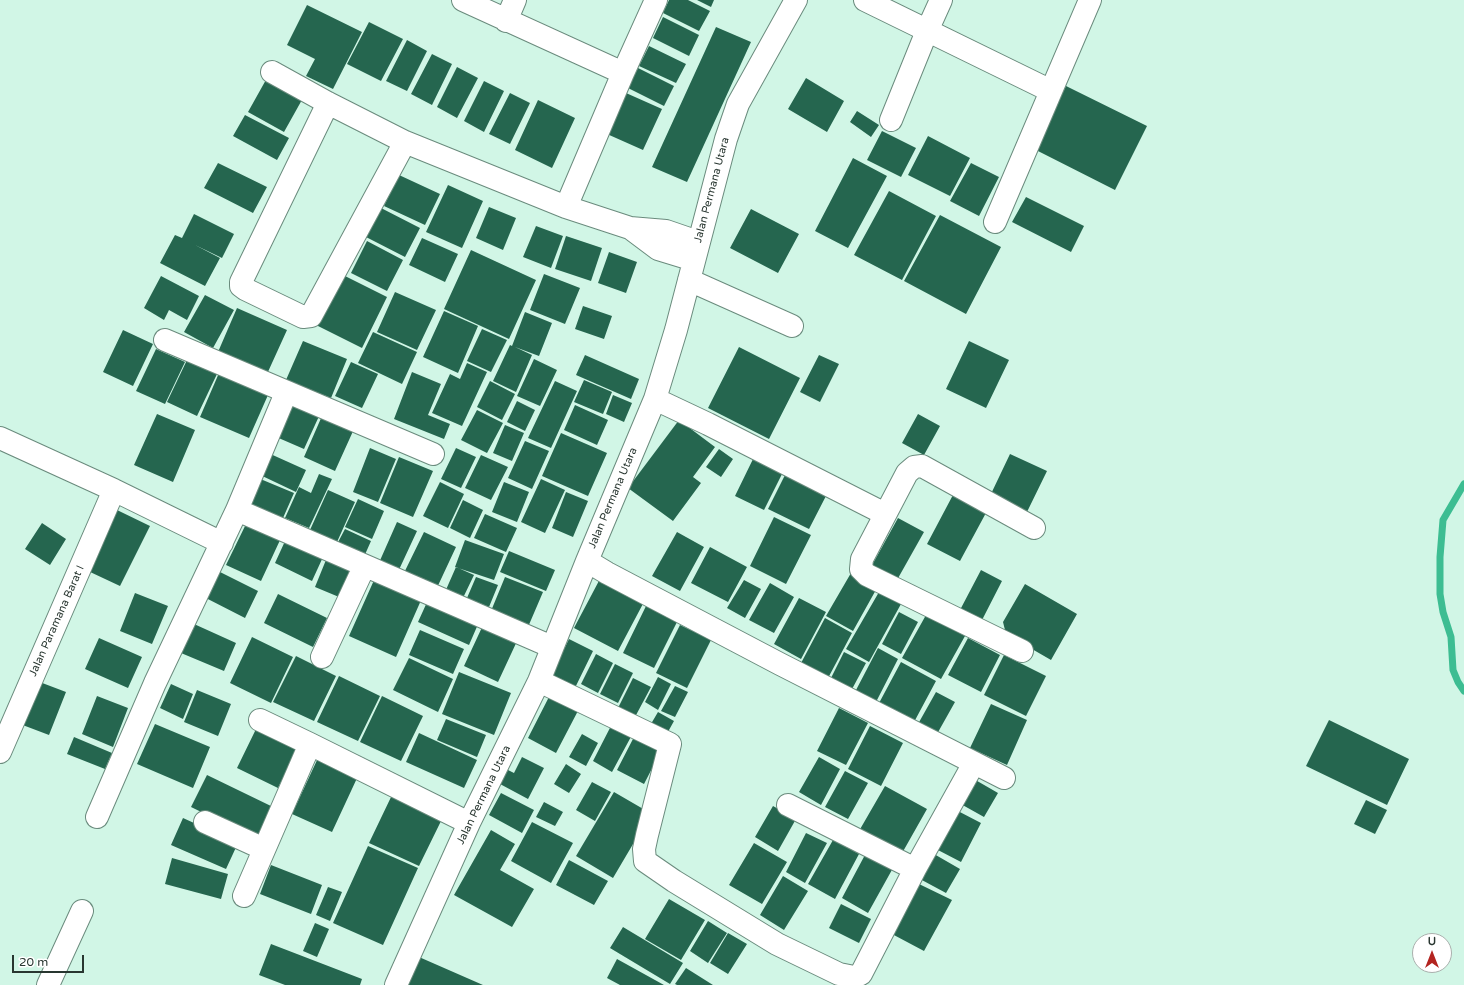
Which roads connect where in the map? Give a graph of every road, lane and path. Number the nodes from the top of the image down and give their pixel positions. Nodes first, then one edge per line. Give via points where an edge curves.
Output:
1 (463, 0) edge
2 (515, 0) edge
3 (656, 0) edge
4 (796, 0) edge
5 (865, 0) edge
6 (941, 0) edge
7 (1090, 0) edge
8 (506, 21) junction
9 (927, 30) junction
10 (272, 72) dead end
11 (623, 73) junction
12 (1051, 92) junction
13 (328, 103) junction
14 (891, 120) dead end
15 (406, 142) junction
16 (566, 207) junction
17 (994, 222) dead end
18 (694, 260) junction
19 (792, 326) dead end
20 (165, 340) dead end
21 (286, 392) junction
22 (655, 399) junction
23 (0, 438) edge
24 (433, 454) dead end
25 (114, 490) junction
26 (237, 510) junction
27 (885, 514) junction
28 (1034, 528) dead end
29 (222, 543) junction
30 (587, 561) junction
31 (364, 567) junction
32 (552, 647) junction
33 (1022, 651) dead end
34 (322, 657) dead end
35 (539, 681) junction
36 (260, 720) dead end
37 (310, 744) junction
38 (0, 752) edge
39 (974, 763) junction
40 (1004, 778) dead end
41 (788, 805) dead end
42 (97, 817) dead end
43 (205, 822) dead end
44 (469, 823) junction
45 (264, 849) junction
46 (915, 869) junction
47 (244, 896) dead end
48 (82, 911) dead end
49 (48, 985) edge
50 (396, 985) edge

1 - 8 street
2 - 8 street
3 - 11 street
4 - 18 street, Jalan Permana Utara via 738,104 726,139
5 - 9 street
6 - 9 street
7 - 12 street
8 - 11 street
9 - 12 street
9 - 14 street
10 - 13 street
11 - 16 street
12 - 17 street
13 - 15 street
13 - 15 street via 242,282 241,286 251,292 303,317 311,316
15 - 16 street
16 - 18 street via 630,228 666,231
18 - 19 street
18 - 22 street, Jalan Permana Utara
20 - 21 street
21 - 24 street
21 - 26 street
22 - 27 street
22 - 30 street, Jalan Permana Utara
23 - 25 street
25 - 29 street
25 - 38 street, Jalan Paramana Barat I
26 - 29 street
26 - 31 street
27 - 28 street via 907,473 914,467 922,466
27 - 33 street via 862,559 861,569 867,575
29 - 42 street via 155,683
30 - 32 street, Jalan Permana Utara
30 - 39 street
31 - 32 street
31 - 34 street
32 - 35 street, Jalan Permana Utara
35 - 44 street, Jalan Permana Utara
35 - 46 street via 670,744 644,849 645,861 777,944 839,974 854,977 861,974
36 - 37 street
37 - 44 street
37 - 45 street
39 - 40 street
39 - 46 street
41 - 46 street
43 - 45 street
44 - 50 street, Jalan Permana Utara
45 - 47 street
48 - 49 street

